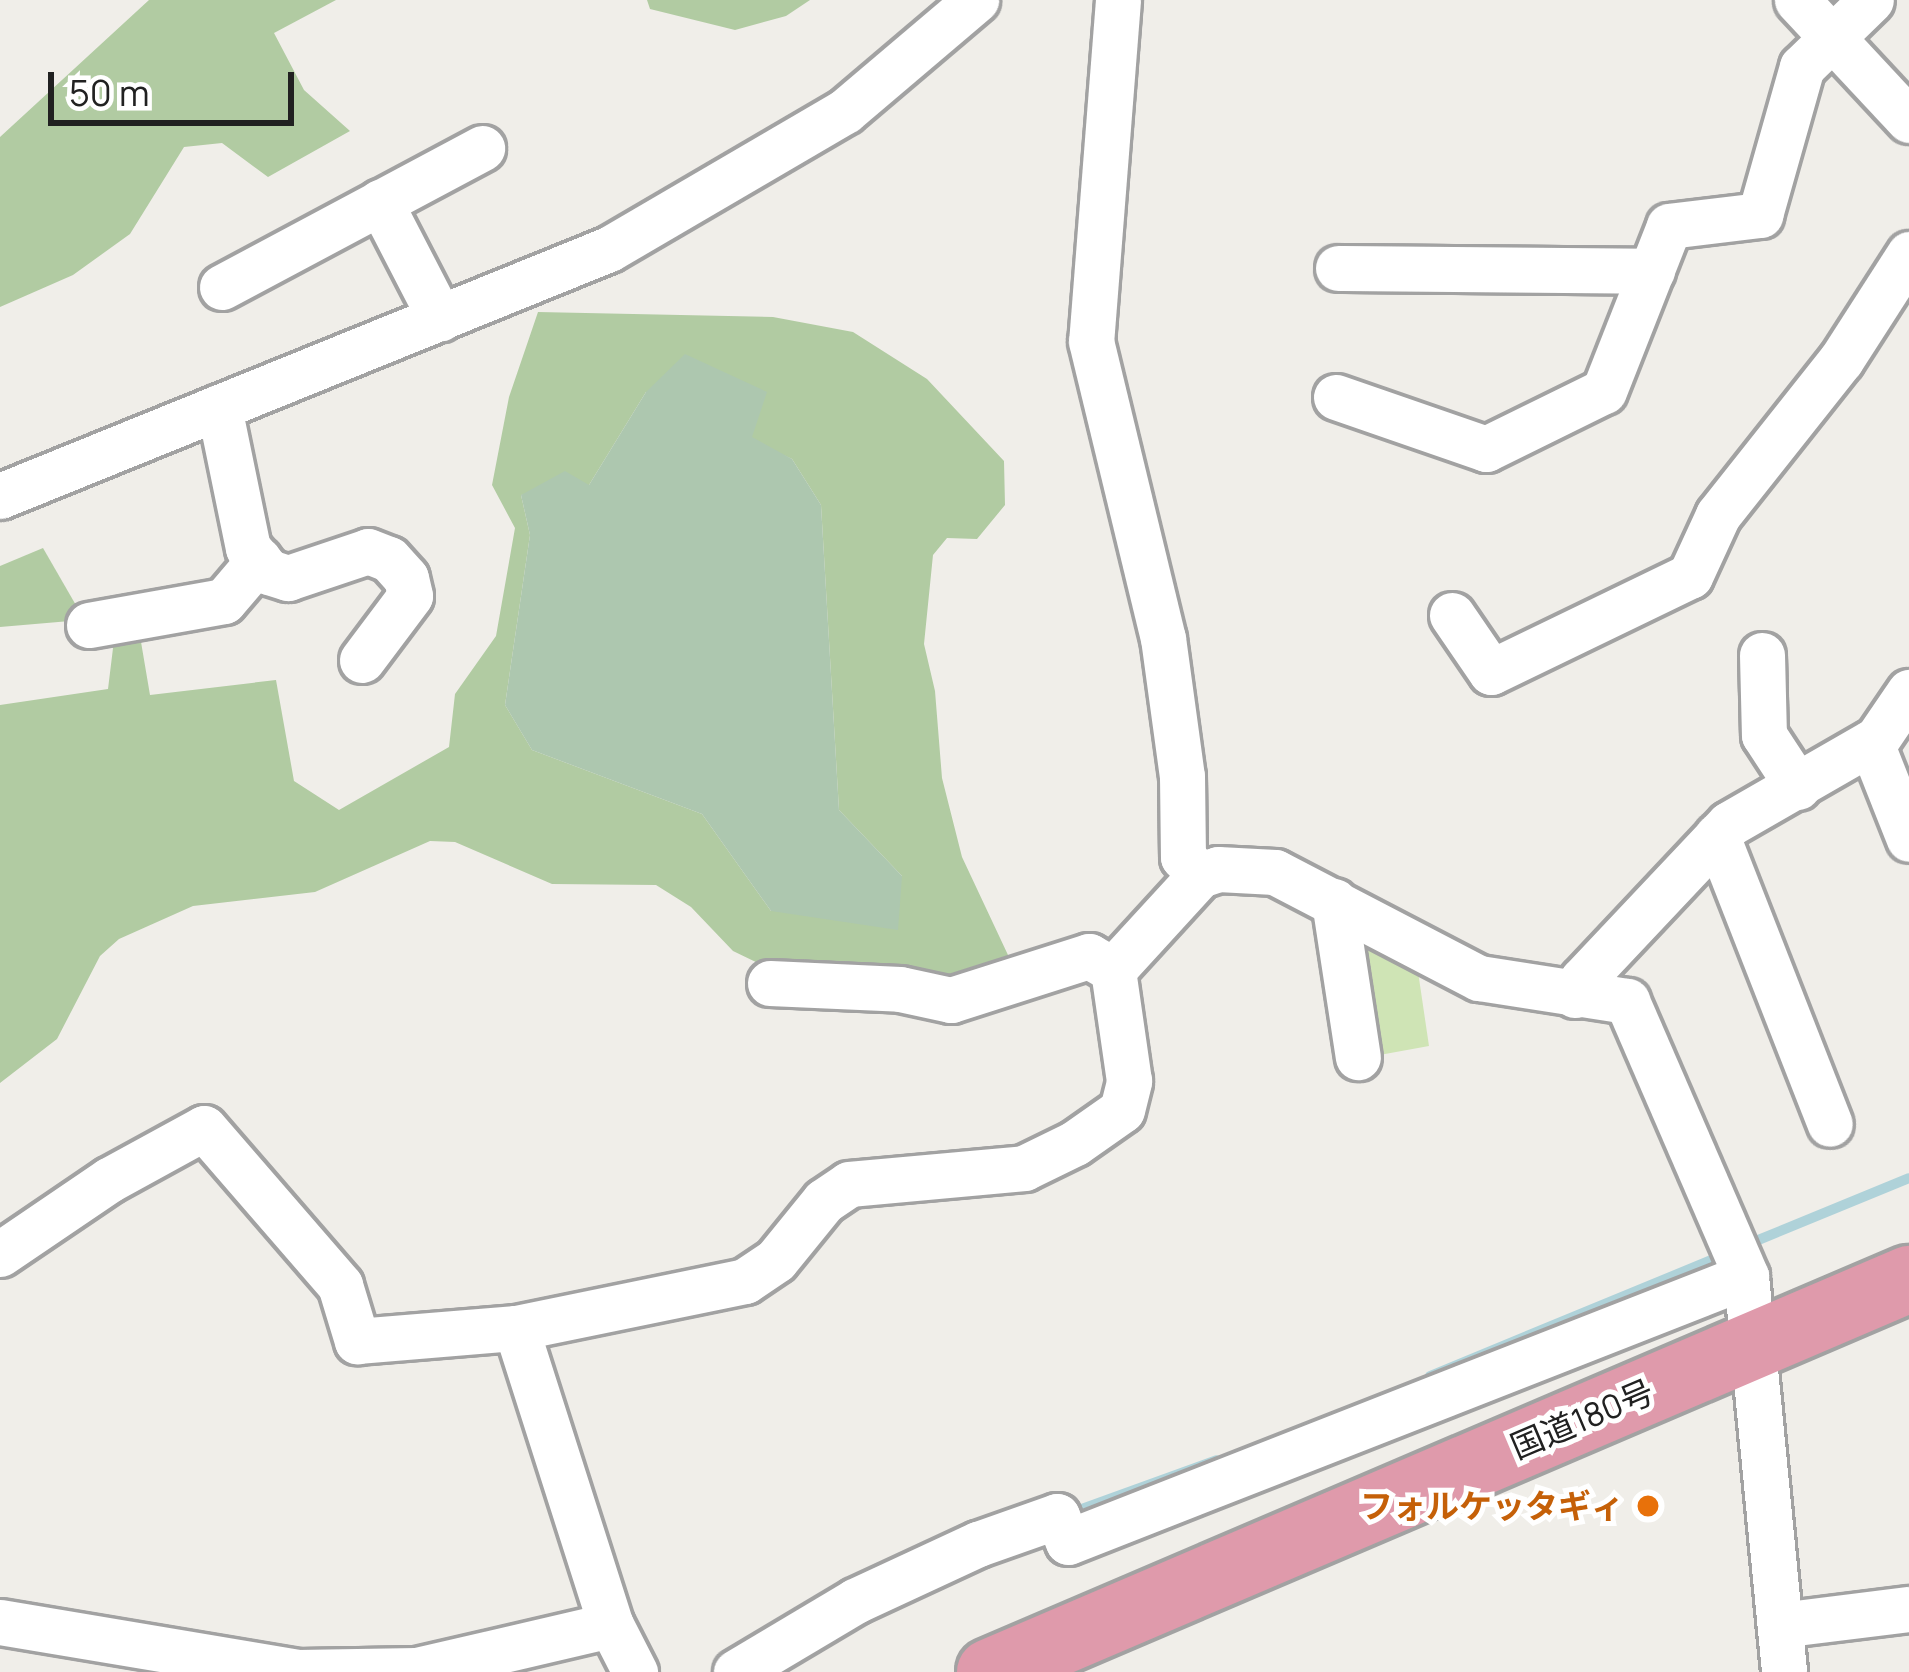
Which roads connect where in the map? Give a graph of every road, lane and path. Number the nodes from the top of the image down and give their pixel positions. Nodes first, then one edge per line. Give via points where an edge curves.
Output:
1 (976, 0) edge
2 (1118, 0) edge
3 (1796, 0) edge
4 (1871, 0) edge
5 (1832, 38) junction
6 (1909, 120) edge
7 (482, 148) dead end
8 (380, 202) junction
9 (1909, 254) edge
10 (1338, 268) dead end
11 (1652, 271) junction
12 (222, 287) dead end
13 (440, 318) junction
14 (1336, 397) dead end
15 (219, 407) junction
16 (0, 496) edge
17 (259, 560) junction
18 (1452, 615) dead end
19 (89, 625) dead end
20 (1762, 655) dead end
21 (362, 660) dead end
22 (1909, 692) edge
23 (1871, 743) junction
24 (1798, 788) junction
25 (1718, 836) junction
26 (1909, 839) edge
27 (1200, 874) junction
28 (1334, 901) junction
29 (1113, 970) junction
30 (770, 983) dead end
31 (1575, 995) junction
32 (1358, 1057) dead end
33 (1829, 1124) dead end
34 (0, 1254) edge
35 (1738, 1257) junction
36 (1909, 1280) edge
37 (516, 1328) junction
38 (1756, 1345) junction
39 (1909, 1609) edge
40 (0, 1622) edge
41 (611, 1625) junction
42 (1780, 1625) junction
43 (231, 1668) edge
44 (635, 1672) edge
45 (736, 1672) edge
46 (990, 1672) edge
47 (1784, 1672) edge

1 - 13 street via 878,87 806,136 609,249
2 - 27 street via 1091,341 1163,638 1182,776 1183,857
3 - 5 street
4 - 5 street
5 - 6 street
5 - 11 street via 1802,67 1760,215 1670,226
7 - 8 street
8 - 12 street
8 - 13 street
9 - 18 street via 1841,360 1718,515 1690,576 1491,672
10 - 11 street
11 - 14 street via 1604,391 1486,449
13 - 15 street
15 - 16 street
15 - 17 street via 248,548
17 - 19 street via 224,601
17 - 21 street via 288,578 368,551 389,559 410,596
20 - 24 street via 1764,735
22 - 23 street
23 - 24 street
23 - 26 street
24 - 25 street
25 - 31 street
25 - 33 street
27 - 28 street via 1275,872
27 - 29 street
28 - 31 street via 1479,978
28 - 32 street
29 - 30 street via 1089,956 951,1000 900,989
29 - 37 street via 1127,1099 1076,1143 1024,1168 849,1184 745,1281
31 - 35 street via 1627,1001
34 - 37 street via 204,1128 340,1285 357,1341
35 - 38 street
35 - 45 street via 1068,1542 1057,1516 978,1544 854,1601
36 - 38 highway, 国道180号
37 - 41 street
38 - 42 street
38 - 46 highway, 国道180号
39 - 42 street
40 - 43 street
41 - 43 street via 417,1670
41 - 44 street
42 - 47 street

